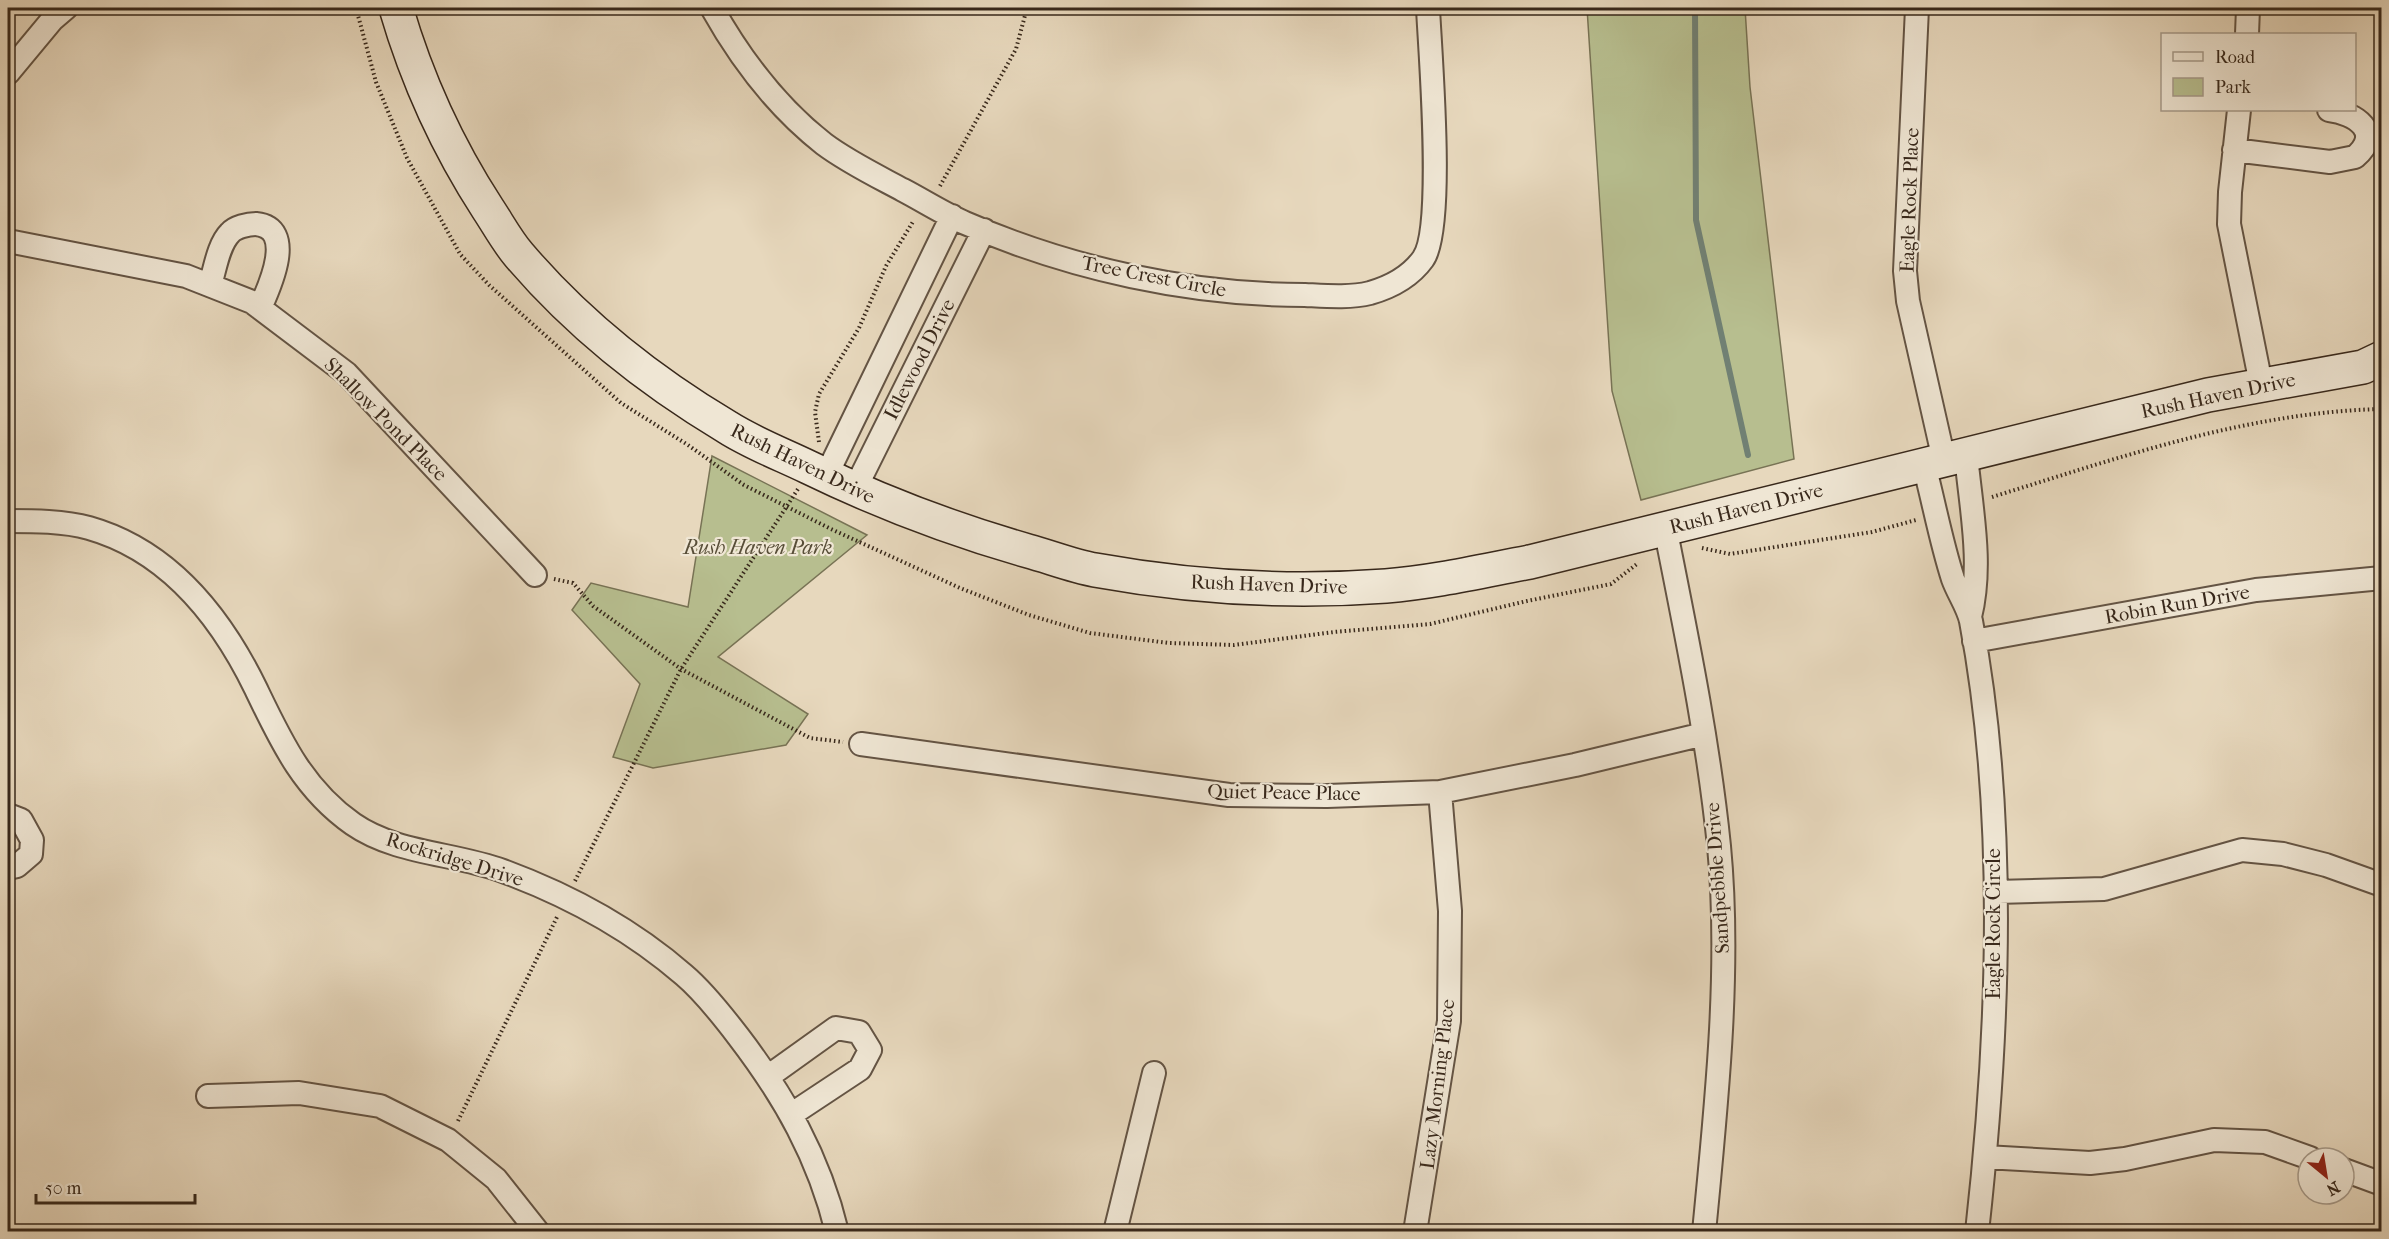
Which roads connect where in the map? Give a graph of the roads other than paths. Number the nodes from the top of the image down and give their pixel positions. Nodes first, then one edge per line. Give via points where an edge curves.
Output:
1 (66, 8) edge
2 (396, 8) edge
3 (712, 8) edge
4 (1428, 8) edge
5 (1917, 8) edge
6 (2248, 8) edge
7 (2247, 33) edge
8 (8, 73) edge
9 (2239, 111) edge
10 (2335, 111) edge
11 (2234, 150) junction
12 (952, 216) junction
13 (984, 230) junction
14 (8, 241) edge
15 (210, 285) junction
16 (260, 308) junction
17 (2376, 366) edge
18 (2261, 384) junction
19 (1945, 460) junction
20 (831, 478) junction
21 (8, 520) edge
22 (1667, 538) junction
23 (535, 575) road end
24 (2382, 578) edge
25 (1970, 617) junction
26 (1974, 641) junction
27 (1704, 734) junction
28 (861, 744) road end
29 (1440, 792) junction
30 (8, 815) edge
31 (8, 868) edge
32 (2382, 885) edge
33 (1996, 892) junction
34 (1154, 1073) dead end
35 (769, 1076) junction
36 (208, 1096) dead end
37 (792, 1114) junction
38 (2296, 1153) edge
39 (1985, 1157) junction
40 (2356, 1174) edge
41 (2382, 1184) edge
42 (538, 1232) edge
43 (837, 1232) edge
44 (1115, 1232) edge
45 (1415, 1232) edge
46 (1704, 1232) edge
47 (1977, 1232) edge

1 - 8 street
2 - 20 street, Rush Haven Drive via 430,106 469,179 516,252 546,285 611,345 687,402 730,429
3 - 12 street, Tree Crest Circle via 766,87 797,119 834,150
4 - 13 street, Tree Crest Circle via 1435,157 1433,217 1425,257 1404,279 1360,294 1224,291 1063,258
5 - 19 street, Eagle Rock Place via 1905,272 1908,301
6 - 7 street
9 - 11 street
10 - 11 street via 2362,122 2366,144 2355,157 2330,162
11 - 18 street via 2229,224
12 - 13 street, Tree Crest Circle
12 - 20 street, Idlewood Drive
13 - 20 street, Idlewood Drive
14 - 15 street, Shallow Pond Place via 186,276
15 - 16 street, Shallow Pond Place
15 - 16 street via 230,232 249,224 262,225 272,233 278,248 273,279
16 - 23 street, Shallow Pond Place via 346,373
17 - 18 street, Rush Haven Drive
18 - 19 street, Rush Haven Drive
19 - 22 street, Rush Haven Drive
19 - 25 street, Eagle Rock Circle via 1937,514 1954,583
19 - 25 street, Eagle Rock Circle via 1971,503 1977,572
20 - 22 street, Rush Haven Drive via 920,518 1092,569 1167,580 1257,586 1387,586 1453,578
21 - 35 street, Rockridge Drive via 88,528 132,547 172,571 206,607 243,663 290,758 319,795 354,825 395,844 500,870 567,897 631,934 685,976
22 - 27 street, Sandpebble Drive
24 - 26 street, Robin Run Drive via 2256,590
25 - 26 street, Eagle Rock Circle
26 - 33 street, Eagle Rock Circle via 1987,726
27 - 29 street, Quiet Peace Place
27 - 46 street, Sandpebble Drive via 1719,847 1723,956
28 - 29 street, Quiet Peace Place via 1229,795
29 - 45 street, Lazy Morning Place via 1450,911 1449,1021
30 - 31 street via 21,820 32,840 31,854
32 - 33 street via 2283,854 2242,850 2104,889
33 - 39 street, Eagle Rock Circle
34 - 44 street
35 - 37 street, Rockridge Drive
35 - 37 street via 836,1028 859,1032 870,1050 860,1070
36 - 42 street via 299,1093 380,1106 448,1140 495,1179
37 - 43 street, Rockridge Drive via 814,1157
38 - 39 street via 2265,1142 2214,1140 2090,1163
39 - 47 street, Eagle Rock Circle
40 - 41 street

